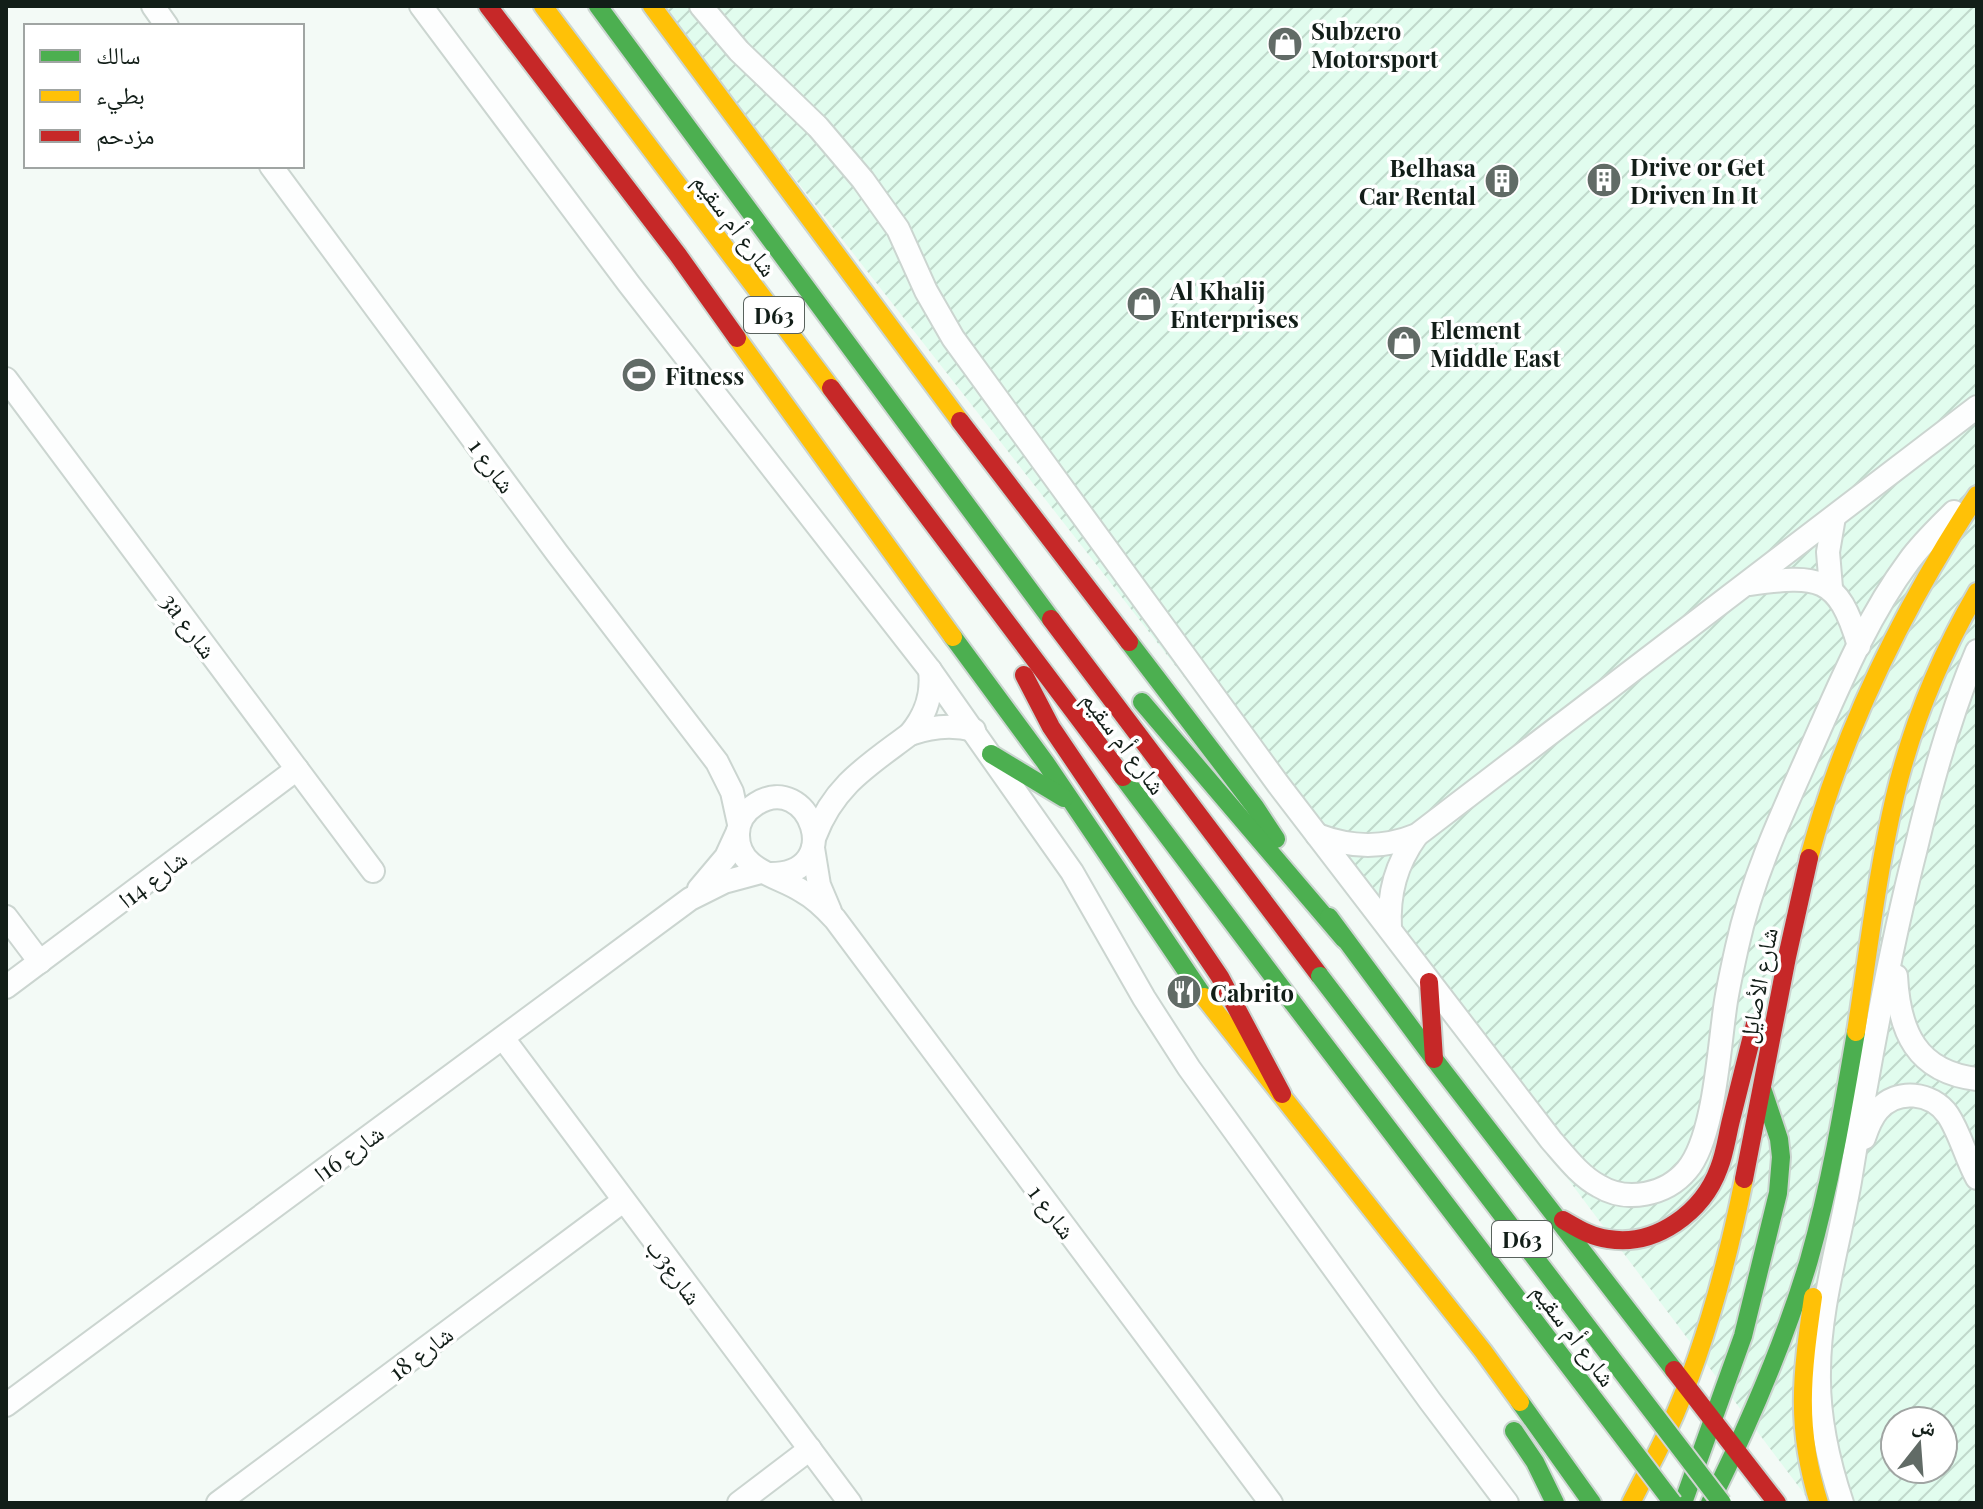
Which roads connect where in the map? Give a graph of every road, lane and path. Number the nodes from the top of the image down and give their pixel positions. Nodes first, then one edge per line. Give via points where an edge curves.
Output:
1 (153, 6) edge
2 (421, 6) edge
3 (488, 6) edge
4 (543, 6) edge
5 (598, 6) edge
6 (652, 6) edge
7 (701, 6) edge
8 (166, 24) edge
9 (272, 168) edge
10 (6, 379) edge
11 (1977, 407) edge
12 (1977, 488) edge
13 (1977, 495) edge
14 (1834, 517) junction
15 (1748, 584) junction
16 (1831, 588) junction
17 (1977, 592) edge
18 (1033, 595) junction
19 (1006, 625) junction
20 (1859, 646) junction
21 (1977, 651) edge
22 (1103, 655) dead end
23 (930, 670) junction
24 (1132, 690) dead end
25 (974, 730) junction
26 (910, 734) junction
27 (991, 754) junction
28 (717, 762) junction
29 (297, 769) junction
30 (850, 780) junction
31 (779, 798) junction
32 (1072, 802) junction
33 (739, 827) junction
34 (1317, 835) junction
35 (1417, 835) junction
36 (814, 842) junction
37 (373, 871) dead end
38 (766, 873) junction
39 (690, 899) junction
40 (6, 917) edge
41 (835, 919) junction
42 (1793, 924) junction
43 (1390, 929) junction
44 (1344, 939) junction
45 (1894, 942) junction
46 (40, 962) junction
47 (1429, 982) junction
48 (6, 987) edge
49 (503, 1038) junction
50 (1434, 1059) junction
51 (1977, 1079) edge
52 (1762, 1088) junction
53 (1282, 1094) junction
54 (1851, 1169) junction
55 (1977, 1178) edge
56 (623, 1201) junction
57 (1556, 1215) junction
58 (1819, 1222) junction
59 (1483, 1351) junction
60 (1687, 1385) junction
61 (1497, 1401) dead end
62 (6, 1405) edge
63 (1507, 1419) dead end
64 (1714, 1420) junction
65 (810, 1449) junction
66 (1737, 1450) junction
67 (218, 1503) edge
68 (739, 1503) edge
69 (850, 1503) edge
70 (1271, 1503) edge
71 (1507, 1503) edge
72 (1555, 1503) edge
73 (1592, 1503) edge
74 (1631, 1503) edge
75 (1667, 1503) edge
76 (1673, 1503) edge
77 (1683, 1503) edge
78 (1710, 1503) edge
79 (1722, 1503) edge
80 (1777, 1503) edge
81 (1819, 1503) edge
82 (1842, 1503) edge

1 - 8 street
2 - 23 street via 629,284
3 - 32 main road via 678,255
4 - 19 main road, شارع أم سقيم / D63
5 - 18 main road, شارع أم سقيم / D63
6 - 44 main road via 895,337 1255,807
7 - 34 street via 863,180 898,229 953,338
9 - 28 street, شارع 1
10 - 29 street, 3a شارع
11 - 14 street
12 - 20 street via 1911,558
13 - 42 main road, شارع الأصايل via 1918,588 1858,712 1818,825
14 - 15 street
14 - 16 street via 1828,552
15 - 16 street via 1792,579
15 - 35 street
16 - 20 street via 1845,605
17 - 58 main road via 1930,687 1895,797
18 - 22 main road
18 - 79 main road, شارع أم سقيم / D63, bridge
19 - 53 main road via 1045,718 1220,977
19 - 76 main road, شارع أم سقيم / D63, bridge
20 - 47 street via 1759,872 1737,945 1701,1146 1673,1183 1644,1194 1598,1186 1551,1140
21 - 45 street via 1934,771
23 - 25 street
23 - 26 street via 929,700
24 - 44 main road
25 - 26 street via 935,727
25 - 27 street
26 - 30 street
27 - 32 main road
27 - 71 street via 1072,872 1189,1068
28 - 31 street, شارع 1 via 743,782
28 - 33 street, شارع 1 via 732,792
29 - 37 street, 3a شارع
29 - 46 street, شارع 14ا
30 - 31 street
30 - 36 street via 825,811
31 - 33 street via 752,806
31 - 36 street via 806,812
32 - 53 main road via 1209,1005
33 - 38 street via 743,855
33 - 39 street, شارع 16ا via 718,869
34 - 35 street via 1360,846
34 - 43 street
35 - 43 street via 1394,879
36 - 38 street via 801,866
36 - 41 street, شارع 1 via 819,885
38 - 39 street, شارع 16ا via 724,882
38 - 41 street, شارع 1 via 806,893
39 - 49 street, شارع 16ا
40 - 46 street
41 - 70 street, شارع 1
42 - 52 main road, شارع الأصايل
42 - 57 main road via 1757,1017 1719,1168 1702,1202 1673,1227 1636,1240 1590,1235
43 - 47 street
44 - 50 main road
45 - 51 street via 1897,1004 1911,1042 1941,1068
45 - 54 street
46 - 48 street, شارع 14ا
47 - 50 main road
49 - 56 street, شارع3ب
49 - 62 street, شارع 16ا
50 - 57 main road
52 - 60 main road, شارع الأصايل via 1732,1237
52 - 64 main road via 1779,1139 1778,1193 1755,1294
53 - 59 main road
54 - 55 street via 1878,1110 1896,1097 1918,1096 1946,1112
54 - 82 street via 1819,1372 1825,1441
56 - 65 street, شارع3ب
56 - 67 street, شارع 18
57 - 60 main road
58 - 66 main road via 1788,1322
58 - 81 main road via 1800,1396 1802,1444
59 - 61 main road
59 - 73 main road
60 - 64 main road
60 - 74 main road, شارع الأصايل
60 - 75 main road via 1686,1423
63 - 72 main road
64 - 66 main road
64 - 77 main road
65 - 68 street
65 - 69 street, شارع3ب
66 - 78 main road
66 - 80 main road

